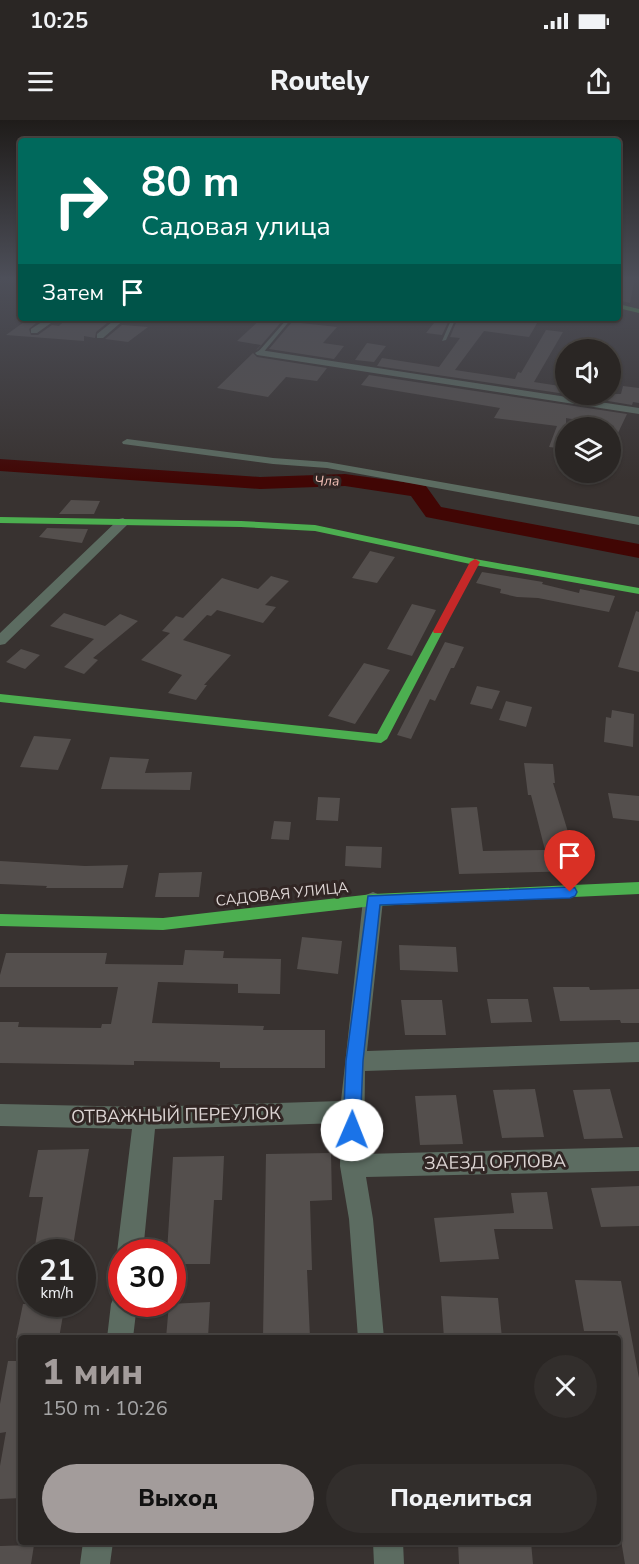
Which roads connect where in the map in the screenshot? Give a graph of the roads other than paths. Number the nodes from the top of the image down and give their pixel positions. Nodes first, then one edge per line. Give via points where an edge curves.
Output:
1 (267, 344) edge
2 (260, 353) joint
3 (639, 411) edge
4 (127, 442) dead end
5 (0, 520) edge
6 (639, 521) edge
7 (123, 522) junction
8 (475, 562) junction
9 (639, 591) edge
10 (0, 641) edge
11 (0, 698) edge
12 (639, 888) edge
13 (374, 900) junction
14 (0, 920) edge
15 (639, 1052) edge
16 (355, 1061) junction
17 (352, 1112) junction
18 (0, 1115) edge
19 (145, 1119) junction
20 (639, 1159) edge
21 (352, 1166) junction
22 (131, 1239) edge
23 (122, 1317) edge
24 (120, 1335) edge
25 (371, 1335) edge
26 (98, 1545) edge
27 (388, 1545) edge
28 (95, 1564) edge
29 (389, 1564) edge

1 - 2 lane
2 - 3 street
4 - 6 street via 327,465
5 - 7 street
7 - 8 street via 315,528
7 - 10 street
8 - 9 street
8 - 11 street via 381,739
12 - 13 street, САДОВАЯ УЛИЦА
13 - 14 street, САДОВАЯ УЛИЦА via 163,924
13 - 16 street
15 - 16 street
16 - 17 street
17 - 19 street, ОТВАЖНЫЙ ПЕРЕУЛОК
17 - 21 street
18 - 19 street, ОТВАЖНЫЙ ПЕРЕУЛОК
19 - 22 street
20 - 21 street, ЗАЕЗД ОРЛОВА
21 - 25 street via 362,1219
23 - 24 street
26 - 28 street
27 - 29 street

